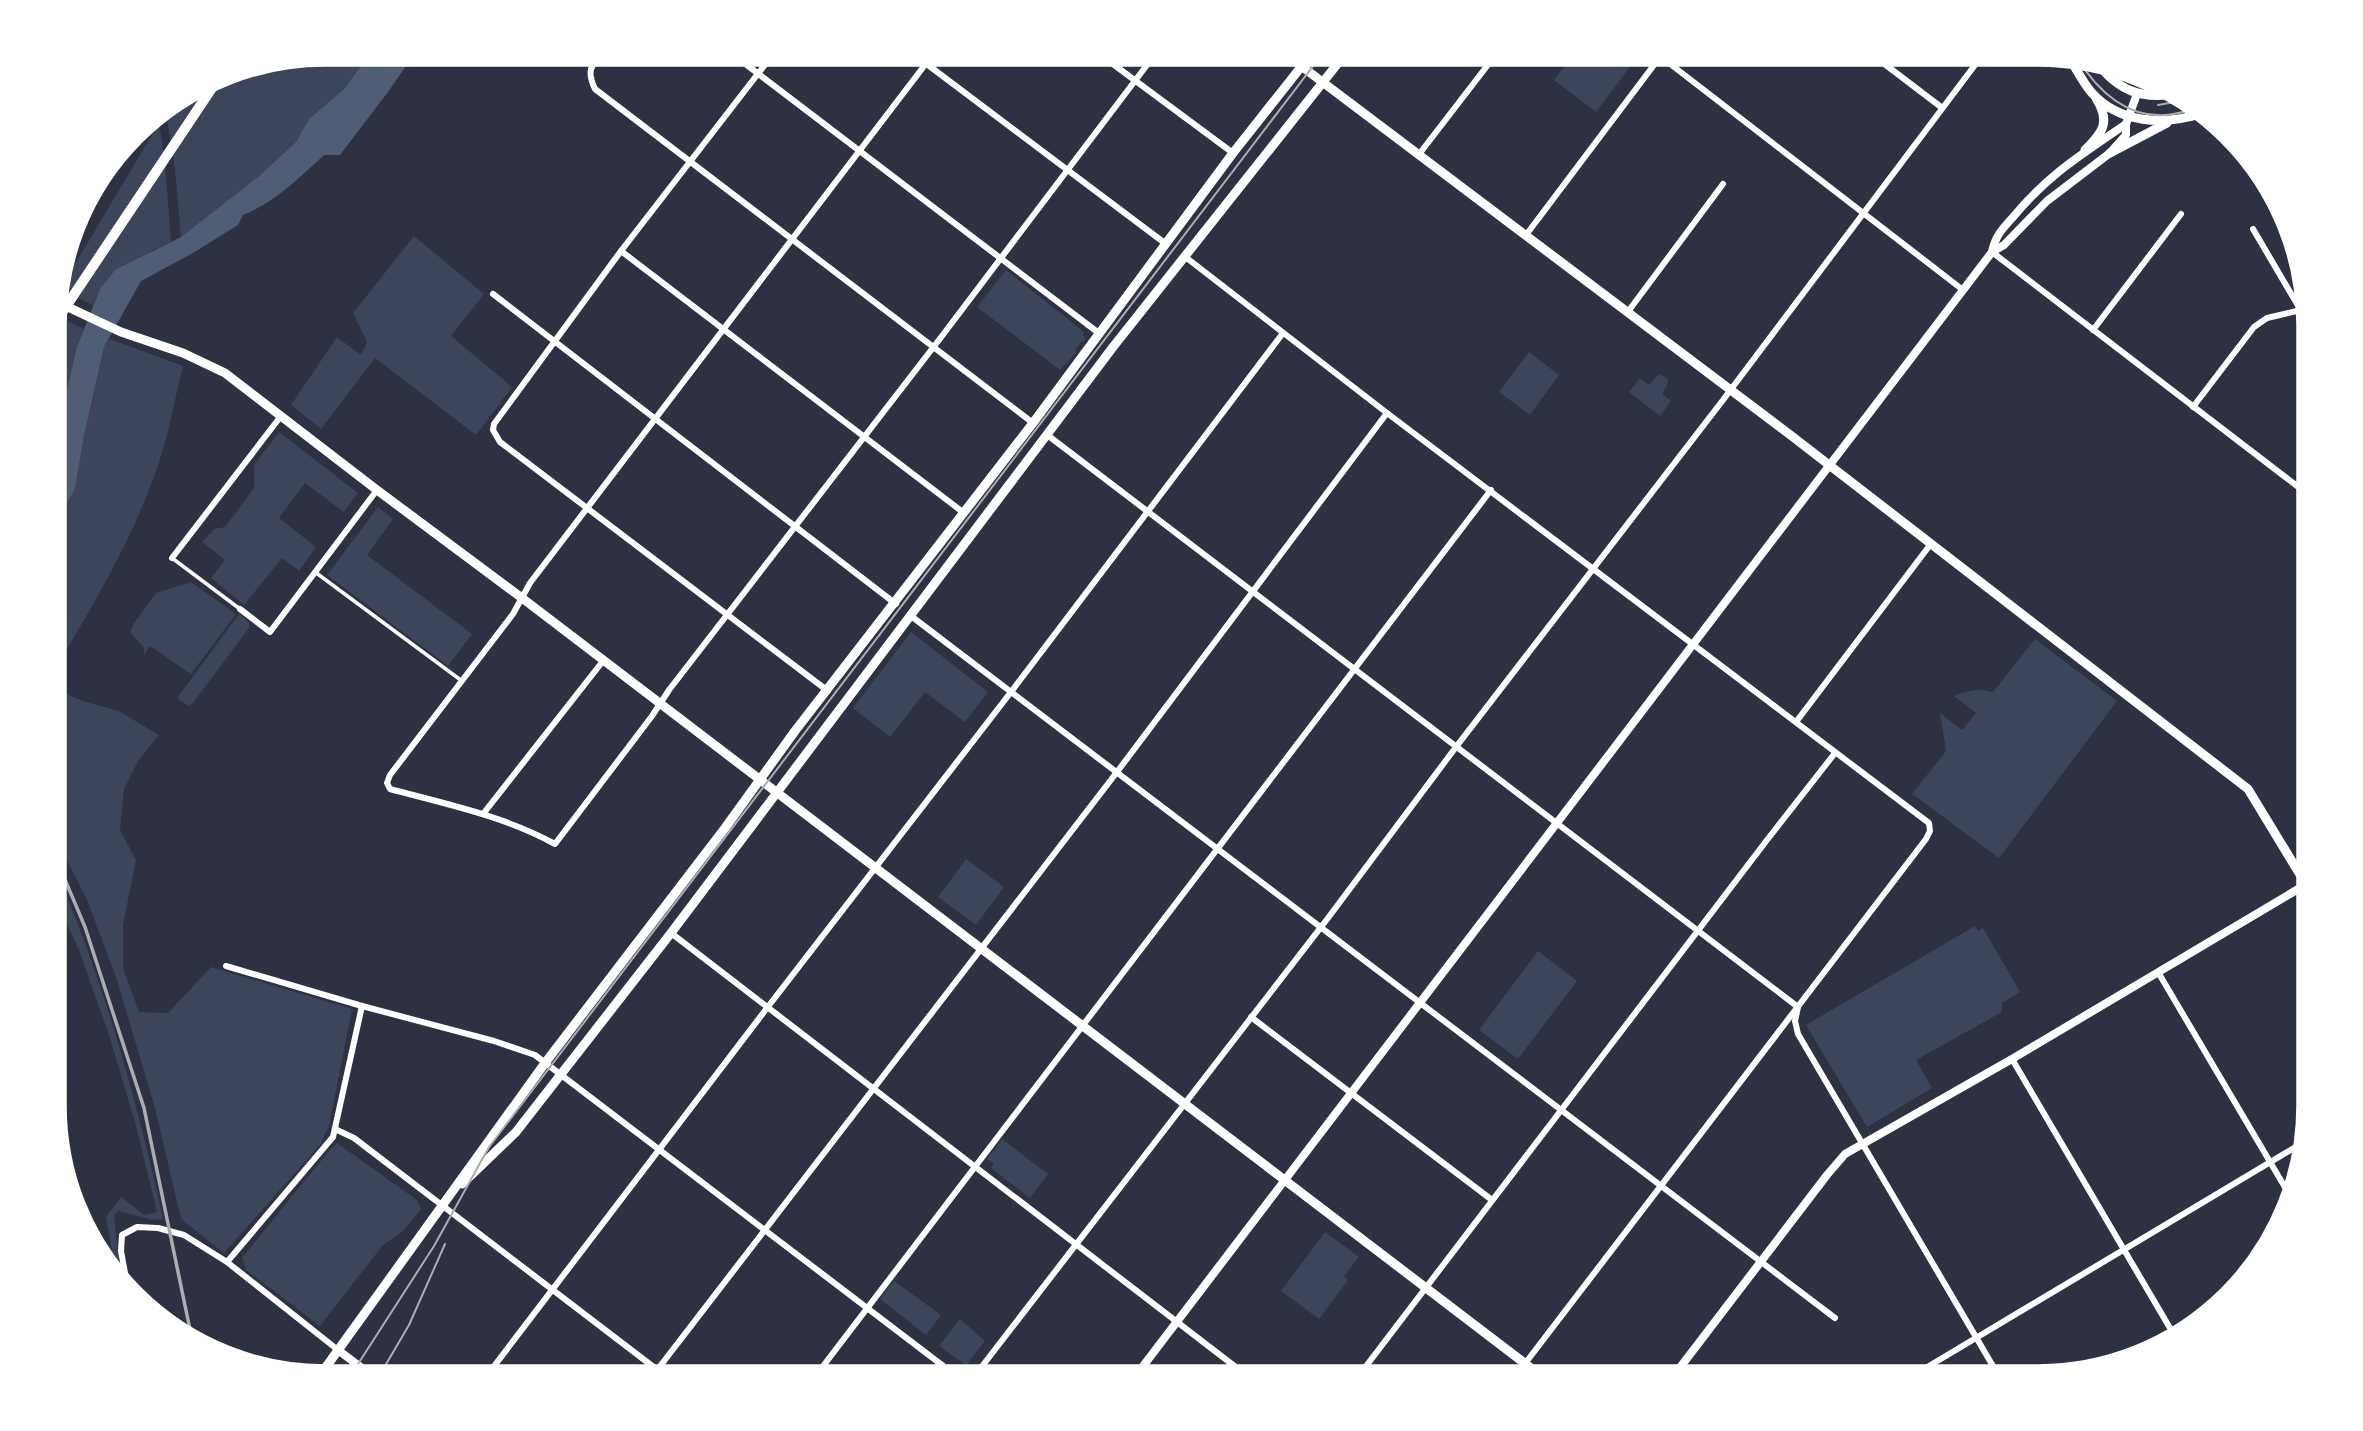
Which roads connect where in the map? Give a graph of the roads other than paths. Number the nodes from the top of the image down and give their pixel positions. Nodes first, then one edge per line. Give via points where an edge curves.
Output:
1 (593, 65) edge
2 (747, 65) edge
3 (765, 65) edge
4 (925, 65) edge
5 (927, 65) edge
6 (1115, 65) edge
7 (1146, 65) edge
8 (1336, 65) edge
9 (1487, 65) edge
10 (1652, 65) edge
11 (1674, 65) edge
12 (1887, 65) edge
13 (1974, 65) edge
14 (1302, 66) joint
15 (2075, 68) edge
16 (758, 74) junction
17 (2105, 74) edge
18 (1135, 80) junction
19 (1323, 82) junction
20 (209, 93) edge
21 (2093, 94) junction
22 (2137, 94) junction
23 (2159, 95) edge
24 (1941, 107) junction
25 (2192, 116) edge
26 (2128, 120) junction
27 (2169, 121) junction
28 (2085, 150) junction
29 (860, 151) junction
30 (1233, 153) junction
31 (1420, 153) junction
32 (2110, 153) junction
33 (690, 163) junction
34 (1067, 169) junction
35 (1723, 184) dead end
36 (2037, 189) junction
37 (2046, 201) junction
38 (2182, 214) dead end
39 (1863, 215) junction
40 (2253, 229) dead end
41 (1525, 235) junction
42 (791, 241) junction
43 (1166, 244) junction
44 (621, 251) junction
45 (1992, 252) junction
46 (1184, 256) junction
47 (1001, 259) junction
48 (1963, 290) junction
49 (493, 295) dead end
50 (2298, 304) edge
51 (65, 306) edge
52 (65, 308) edge
53 (2298, 311) edge
54 (1627, 313) junction
55 (724, 329) junction
56 (2093, 330) junction
57 (1283, 333) junction
58 (1100, 334) junction
59 (553, 340) junction
60 (932, 348) junction
61 (1730, 391) junction
62 (2193, 407) junction
63 (1387, 413) junction
64 (281, 416) junction
65 (655, 419) junction
66 (1033, 424) junction
67 (1046, 434) junction
68 (865, 436) junction
69 (1828, 465) junction
70 (2298, 487) edge
71 (1491, 490) junction
72 (377, 491) junction
73 (586, 508) junction
74 (1148, 512) junction
75 (964, 513) junction
76 (795, 527) junction
77 (1930, 545) junction
78 (172, 558) joint
79 (1593, 569) junction
80 (315, 572) junction
81 (1252, 591) junction
82 (522, 598) junction
83 (895, 604) junction
84 (240, 609) joint
85 (728, 616) junction
86 (911, 616) junction
87 (1692, 644) junction
88 (603, 661) junction
89 (1354, 668) junction
90 (462, 681) junction
91 (828, 691) junction
92 (1012, 692) junction
93 (660, 705) junction
94 (1796, 722) junction
95 (1456, 747) junction
96 (1835, 753) junction
97 (1117, 772) junction
98 (758, 780) junction
99 (776, 793) junction
100 (483, 814) junction
101 (1557, 825) junction
102 (1217, 848) junction
103 (874, 869) junction
104 (2298, 869) edge
105 (2298, 892) edge
106 (1321, 927) junction
107 (1697, 931) junction
108 (671, 933) junction
109 (980, 950) junction
110 (226, 966) dead end
111 (2158, 971) junction
112 (1420, 1005) junction
113 (362, 1006) junction
114 (767, 1007) junction
115 (1798, 1007) junction
116 (1251, 1017) junction
117 (1082, 1026) junction
118 (2012, 1059) junction
119 (545, 1063) junction
120 (560, 1073) junction
121 (874, 1089) junction
122 (1352, 1094) junction
123 (1183, 1103) junction
124 (1562, 1109) junction
125 (335, 1129) junction
126 (1862, 1144) junction
127 (2295, 1147) edge
128 (659, 1149) junction
129 (2270, 1162) junction
130 (975, 1167) junction
131 (1285, 1181) junction
132 (1662, 1186) junction
133 (2285, 1188) edge
134 (1492, 1200) junction
135 (442, 1206) junction
136 (766, 1230) junction
137 (1076, 1244) junction
138 (2123, 1249) junction
139 (1760, 1261) junction
140 (227, 1262) junction
141 (125, 1273) edge
142 (1425, 1289) junction
143 (553, 1290) junction
144 (867, 1308) junction
145 (1835, 1318) dead end
146 (1177, 1322) junction
147 (2171, 1329) edge
148 (1977, 1338) junction
149 (338, 1350) junction
150 (1525, 1364) junction
151 (327, 1366) edge
152 (359, 1366) edge
153 (494, 1366) edge
154 (652, 1366) edge
155 (660, 1366) edge
156 (823, 1366) edge
157 (942, 1366) edge
158 (982, 1366) edge
159 (1143, 1366) edge
160 (1234, 1366) edge
161 (1366, 1366) edge
162 (1528, 1366) edge
163 (1681, 1366) edge
164 (1929, 1366) edge
165 (1993, 1366) edge

1 - 33 street via 589,78 594,89
2 - 16 street
3 - 16 street
4 - 29 street
5 - 34 street
6 - 18 street
7 - 18 street
8 - 19 main road
9 - 31 street
10 - 41 street
11 - 39 street
12 - 24 street
13 - 24 street
14 - 19 main road
14 - 30 main road
15 - 21 main road
16 - 29 street
16 - 33 street
17 - 22 main road
18 - 30 street
18 - 34 street
19 - 31 main road
19 - 46 main road
20 - 52 highway
21 - 26 main road
21 - 28 main road via 2102,110 2103,127
22 - 23 main road
22 - 26 street
24 - 39 street
25 - 27 main road
26 - 27 main road
26 - 28 street
26 - 32 street via 2126,135
27 - 32 main road
28 - 36 street
29 - 42 street
29 - 47 street
30 - 43 main road
31 - 41 main road
32 - 37 street
33 - 42 street
33 - 44 street
34 - 43 street
34 - 47 street
35 - 54 street
36 - 37 street
36 - 45 street via 1994,239
37 - 45 street
38 - 56 street
39 - 48 street
39 - 61 street
40 - 50 street
41 - 54 main road
42 - 55 street
42 - 60 street
43 - 58 main road
44 - 55 street
44 - 59 street
45 - 48 street
45 - 56 street
46 - 57 street
46 - 67 main road
47 - 58 street
47 - 60 street
48 - 69 street
49 - 59 street
51 - 64 main road via 207,364
53 - 62 street via 2267,318 2254,327
54 - 61 main road
55 - 65 street
55 - 68 street
56 - 62 street
57 - 63 street
57 - 74 street
58 - 66 main road
59 - 65 street
59 - 73 street via 494,430 500,442
60 - 66 street
60 - 68 street
61 - 69 main road
61 - 79 street
62 - 70 street
63 - 71 street
63 - 81 street
64 - 72 main road
64 - 78 street
65 - 73 street
65 - 76 street
66 - 75 main road
67 - 74 street
67 - 86 main road
68 - 75 street
68 - 76 street
69 - 77 main road
69 - 87 street
71 - 79 street
71 - 89 street
72 - 80 street
72 - 82 main road
73 - 82 street
73 - 85 street
74 - 81 street
74 - 92 street
75 - 83 main road
76 - 83 street
76 - 85 street
77 - 94 street
77 - 104 main road via 2248,789
78 - 84 lane
79 - 87 street
79 - 95 street
80 - 84 street via 270,632
80 - 90 lane
81 - 89 street
81 - 97 street
82 - 88 main road
82 - 90 street
83 - 91 main road
85 - 91 street
85 - 93 street
86 - 92 street
86 - 99 main road
87 - 94 street
87 - 101 street
88 - 93 main road
88 - 100 street
89 - 95 street
89 - 102 street
90 - 100 street via 390,775 388,786
91 - 98 main road
92 - 97 street
92 - 103 street
93 - 98 main road
93 - 100 street via 555,844
94 - 96 street
95 - 101 street
95 - 106 street
96 - 107 street
96 - 115 street via 1929,823 1930,831
97 - 102 street
97 - 109 street
98 - 99 main road
98 - 119 main road
99 - 103 main road
99 - 108 main road
101 - 107 street
101 - 112 street
102 - 106 street
102 - 117 street
103 - 109 main road
103 - 114 street
105 - 111 street
106 - 112 street
106 - 116 street
107 - 115 street
107 - 124 street
108 - 114 street
108 - 120 main road
109 - 117 main road
109 - 121 street
110 - 113 street
111 - 118 street
111 - 129 street
112 - 122 street
112 - 124 street
113 - 119 street via 524,1049
113 - 125 street
114 - 121 street
114 - 128 street
115 - 126 street via 1796,1030
115 - 132 street
116 - 122 street
116 - 123 street
117 - 123 main road
117 - 130 street
118 - 126 street
118 - 138 street
119 - 120 street
119 - 135 main road
120 - 128 street
120 - 135 main road via 516,1132
121 - 130 street
121 - 136 street
122 - 131 street
122 - 134 street
123 - 131 main road
123 - 137 street
124 - 132 street
124 - 134 street
125 - 135 street via 354,1138
125 - 140 street
126 - 139 street via 1840,1159
126 - 148 street
127 - 129 street
128 - 136 street
128 - 143 street
129 - 133 street
129 - 138 street
130 - 137 street
130 - 144 street
131 - 142 main road
131 - 146 street
132 - 139 street
132 - 150 street
134 - 142 street
135 - 143 street
135 - 149 main road
136 - 144 street
136 - 155 street
137 - 146 street
137 - 158 street
138 - 147 street
138 - 148 street
139 - 145 street
139 - 163 street
140 - 141 street via 171,1231 137,1227 120,1240
140 - 149 street
142 - 150 main road
142 - 161 street
143 - 153 street
143 - 154 street
144 - 156 street
144 - 157 street
146 - 159 street
146 - 160 street
148 - 164 street
148 - 165 street
149 - 151 main road
149 - 152 street
150 - 162 main road

